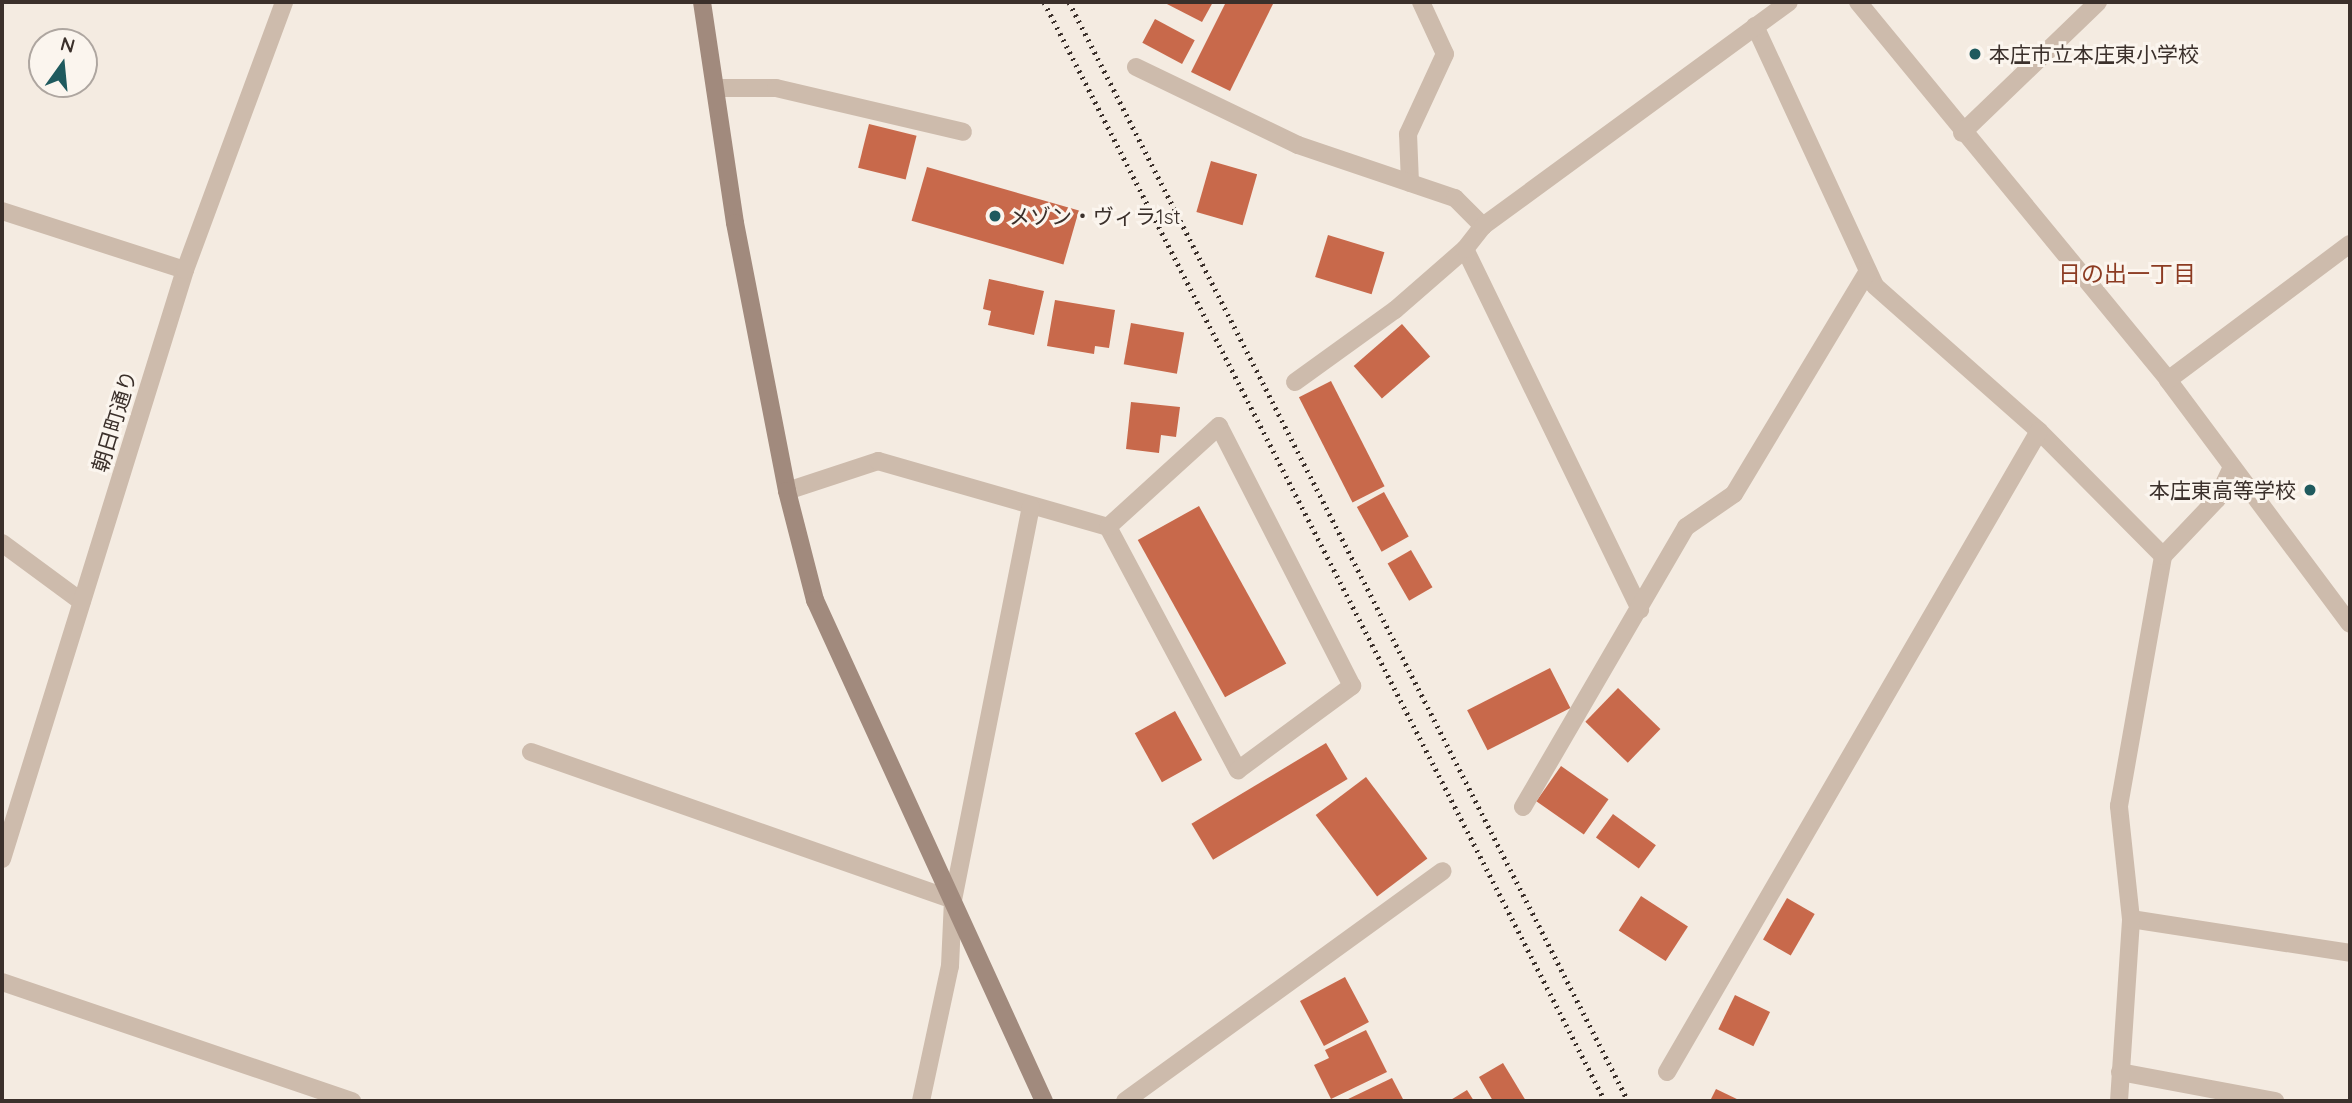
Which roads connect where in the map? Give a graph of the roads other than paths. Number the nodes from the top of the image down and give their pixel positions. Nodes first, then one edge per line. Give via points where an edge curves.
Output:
1 (284, 2) edge
2 (702, 2) edge
3 (1421, 2) edge
4 (1789, 2) edge
5 (1858, 2) edge
6 (2098, 2) edge
7 (1755, 26) junction
8 (1136, 67) dead end
9 (715, 88) junction
10 (962, 132) dead end
11 (1962, 133) junction
12 (1410, 183) junction
13 (2, 211) edge
14 (1483, 226) junction
15 (2350, 244) edge
16 (1465, 249) junction
17 (185, 270) junction
18 (1868, 271) junction
19 (2168, 380) junction
20 (1295, 382) dead end
21 (2039, 431) junction
22 (2232, 467) junction
23 (787, 492) junction
24 (1031, 507) junction
25 (1108, 527) junction
26 (2, 543) edge
27 (2163, 556) junction
28 (82, 602) junction
29 (1640, 610) junction
30 (2350, 624) edge
31 (531, 752) dead end
32 (1523, 807) dead end
33 (5, 838) edge
34 (2, 859) edge
35 (1443, 871) dead end
36 (953, 900) junction
37 (2131, 919) junction
38 (2350, 953) edge
39 (2, 982) edge
40 (2120, 1072) junction
41 (1667, 1073) dead end
42 (352, 1101) edge
43 (921, 1101) edge
44 (1044, 1101) edge
45 (1125, 1101) edge
46 (2119, 1101) edge
47 (2275, 1101) edge

1 - 17 street, 朝日町通り
2 - 9 street
3 - 12 street via 1445,54 1408,134
4 - 7 street
5 - 11 street
6 - 11 street
7 - 14 street
7 - 18 street
8 - 12 street via 1298,145
9 - 10 street via 776,88
9 - 23 street via 735,223
11 - 19 street
12 - 14 street via 1455,198
13 - 17 street
14 - 16 street
15 - 19 street
16 - 20 street via 1395,310
16 - 29 street
17 - 28 street, 朝日町通り
18 - 21 street via 1875,286
18 - 29 street via 1734,494 1686,527
19 - 22 street
21 - 27 street
21 - 41 street
22 - 27 street via 2217,499
22 - 30 street
23 - 24 street via 878,461
23 - 36 street via 815,600
24 - 25 street
24 - 36 street
25 - 25 street via 1238,770 1352,686 1219,426
26 - 28 street
27 - 37 street via 2119,806
28 - 33 street, 朝日町通り
29 - 32 street
31 - 36 street
33 - 34 street, 朝日町通り
35 - 45 street
36 - 43 street via 950,966
36 - 44 street
37 - 38 street
37 - 40 street
39 - 42 street
40 - 46 street
40 - 47 street

